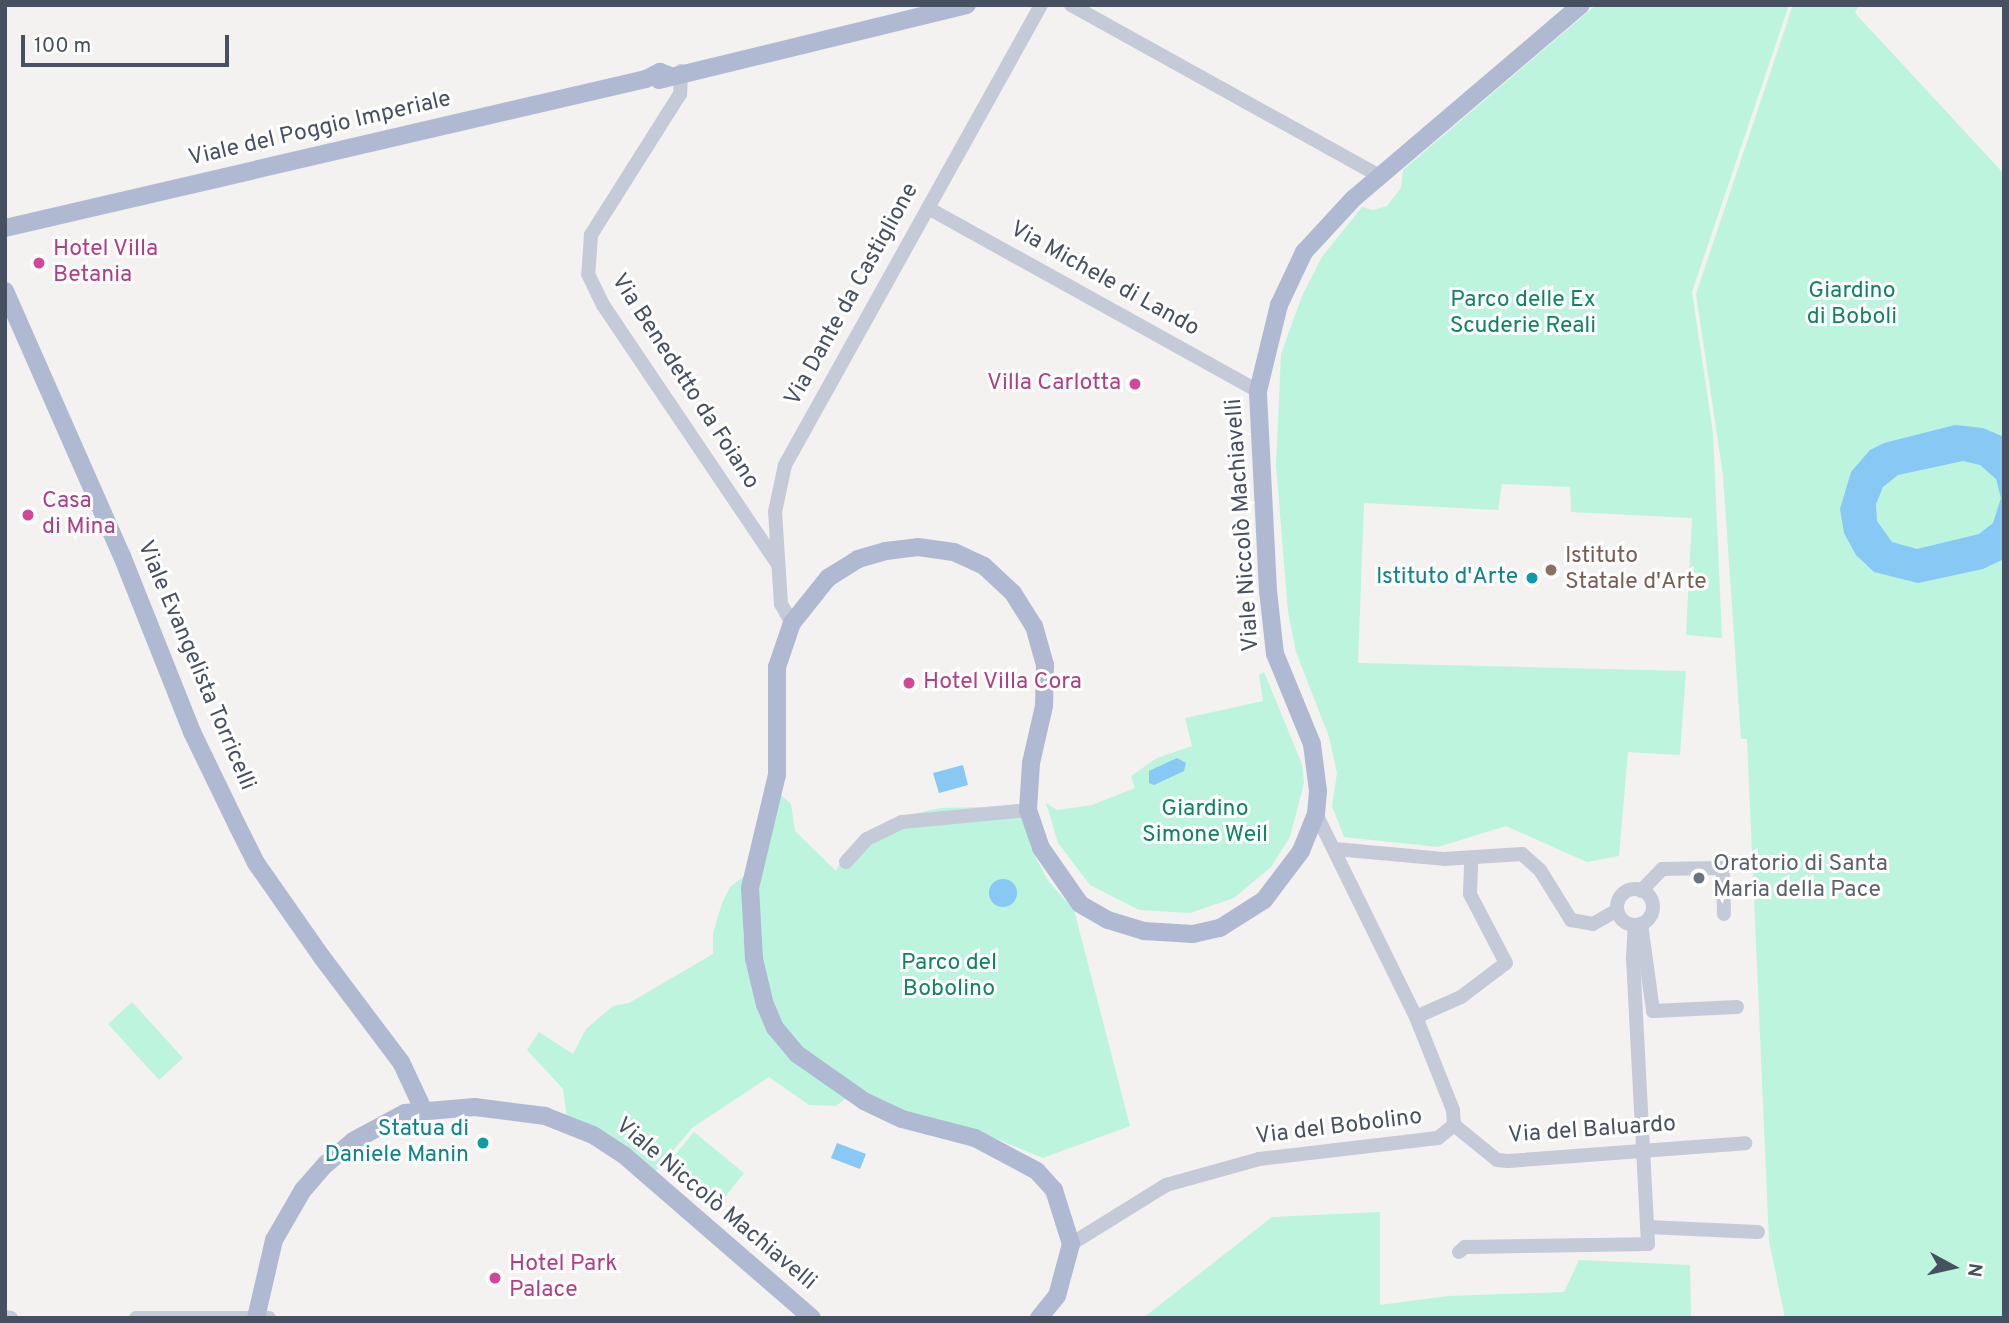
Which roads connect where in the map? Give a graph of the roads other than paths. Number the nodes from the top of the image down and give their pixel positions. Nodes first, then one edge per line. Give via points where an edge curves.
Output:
1 (967, 5) edge
2 (1041, 5) edge
3 (1071, 5) edge
4 (1581, 5) edge
5 (675, 73) junction
6 (1378, 175) junction
7 (928, 208) junction
8 (5, 228) edge
9 (5, 291) edge
10 (1258, 391) junction
11 (778, 565) junction
12 (792, 623) junction
13 (1028, 810) junction
14 (1316, 814) junction
15 (1335, 849) junction
16 (1471, 858) junction
17 (846, 862) dead end
18 (1641, 891) junction
19 (1617, 910) junction
20 (1724, 914) dead end
21 (1638, 924) junction
22 (1737, 1007) dead end
23 (1416, 1017) junction
24 (423, 1110) junction
25 (1454, 1125) junction
26 (1745, 1143) dead end
27 (1643, 1152) junction
28 (1647, 1227) junction
29 (1758, 1232) dead end
30 (1071, 1244) junction
31 (1459, 1252) dead end
32 (5, 1317) edge
33 (139, 1317) edge
34 (260, 1317) edge
35 (11, 1318) edge
36 (812, 1318) edge
37 (1039, 1318) edge

1 - 5 main road, Viale del Poggio Imperiale
2 - 7 street, Via Dante da Castiglione
3 - 6 street
4 - 6 main road, Viale Niccolò Machiavelli
5 - 8 main road, Viale del Poggio Imperiale via 652,82 646,79
5 - 11 street, Via Benedetto da Foiano via 680,93 591,235 588,274 603,305
6 - 10 main road, Viale Niccolò Machiavelli via 1304,252 1279,305
7 - 10 street, Via Michele di Lando
7 - 11 street, Via Dante da Castiglione via 785,465 776,501
9 - 24 main road, Viale Evangelista Torricelli via 122,556 191,732 244,839 321,957 406,1071
10 - 14 main road, Viale Niccolò Machiavelli via 1272,635 1282,676 1317,764
11 - 12 street, Via Dante da Castiglione via 781,604
12 - 13 main road, Viale Niccolò Machiavelli via 828,578 858,559 918,547 954,552 984,566 1013,593 1034,626 1045,665 1044,706 1031,763
12 - 30 main road, Viale Niccolò Machiavelli via 777,667 777,775 750,888 754,959 775,1028 797,1054 864,1101 902,1119 975,1138 1023,1160 1054,1190
13 - 14 main road, Viale Niccolò Machiavelli via 1041,848 1080,904 1108,920 1170,934 1220,928 1264,900 1301,851
13 - 17 street via 902,822 867,839
14 - 15 street, Via del Bobolino
15 - 16 street
15 - 23 street, Via del Bobolino
16 - 19 street via 1529,856 1566,915 1580,924 1593,925
16 - 23 street via 1470,894 1506,963 1461,998
18 - 19 street via 1626,892
18 - 20 street via 1662,869 1723,868
18 - 21 street via 1653,907
19 - 21 street via 1626,923
21 - 22 street via 1653,1011
21 - 27 street via 1633,958
23 - 25 street, Via del Bobolino via 1449,1100
24 - 34 main road, Viale Niccolò Machiavelli via 386,1121 326,1164 295,1202 274,1240
24 - 36 main road, Viale Niccolò Machiavelli via 494,1107 547,1116 593,1135 625,1156
25 - 27 street, Via del Baluardo via 1497,1160
25 - 30 street, Via del Bobolino via 1438,1138 1259,1159 1166,1185
26 - 27 street, Via del Baluardo
27 - 28 street
28 - 29 street
28 - 31 street via 1648,1244 1465,1247
30 - 37 main road via 1057,1296
32 - 35 street
33 - 34 street

